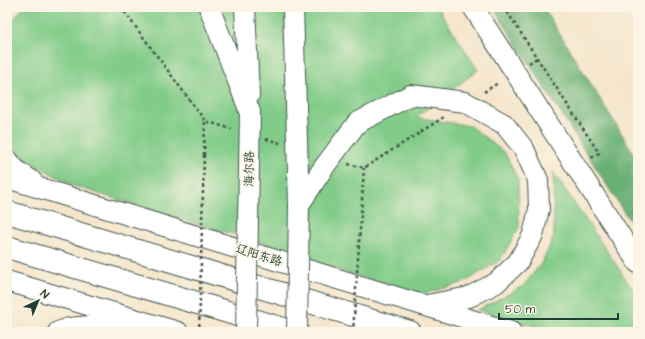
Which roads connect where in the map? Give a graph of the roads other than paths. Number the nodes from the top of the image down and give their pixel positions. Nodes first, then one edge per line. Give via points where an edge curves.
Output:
1 (209, 7) edge
2 (245, 7) edge
3 (293, 7) edge
4 (473, 7) edge
5 (250, 112) junction
6 (7, 159) edge
7 (7, 178) edge
8 (46, 189) junction
9 (299, 206) junction
10 (7, 212) edge
11 (7, 247) edge
12 (638, 263) edge
13 (7, 281) edge
14 (425, 305) junction
15 (143, 321) junction
16 (58, 332) edge
17 (178, 332) edge
18 (246, 332) edge
19 (293, 332) edge
20 (297, 332) edge
21 (410, 332) edge
22 (511, 332) edge

1 - 5 main road
2 - 5 main road, 海尔路
3 - 9 main road, bridge
4 - 12 main road
5 - 18 main road, 海尔路, bridge
6 - 8 main road via 16,170
7 - 8 main road, 辽阳东路
8 - 14 main road, 辽阳东路
9 - 14 main road, bridge via 357,123 411,95 465,102 504,124 524,148 538,180 539,209 533,235 518,262 496,283 468,297
9 - 20 main road, bridge
10 - 21 highway
11 - 19 highway
13 - 15 main road
14 - 22 main road, 辽阳东路
15 - 16 main road via 69,328
15 - 17 main road

